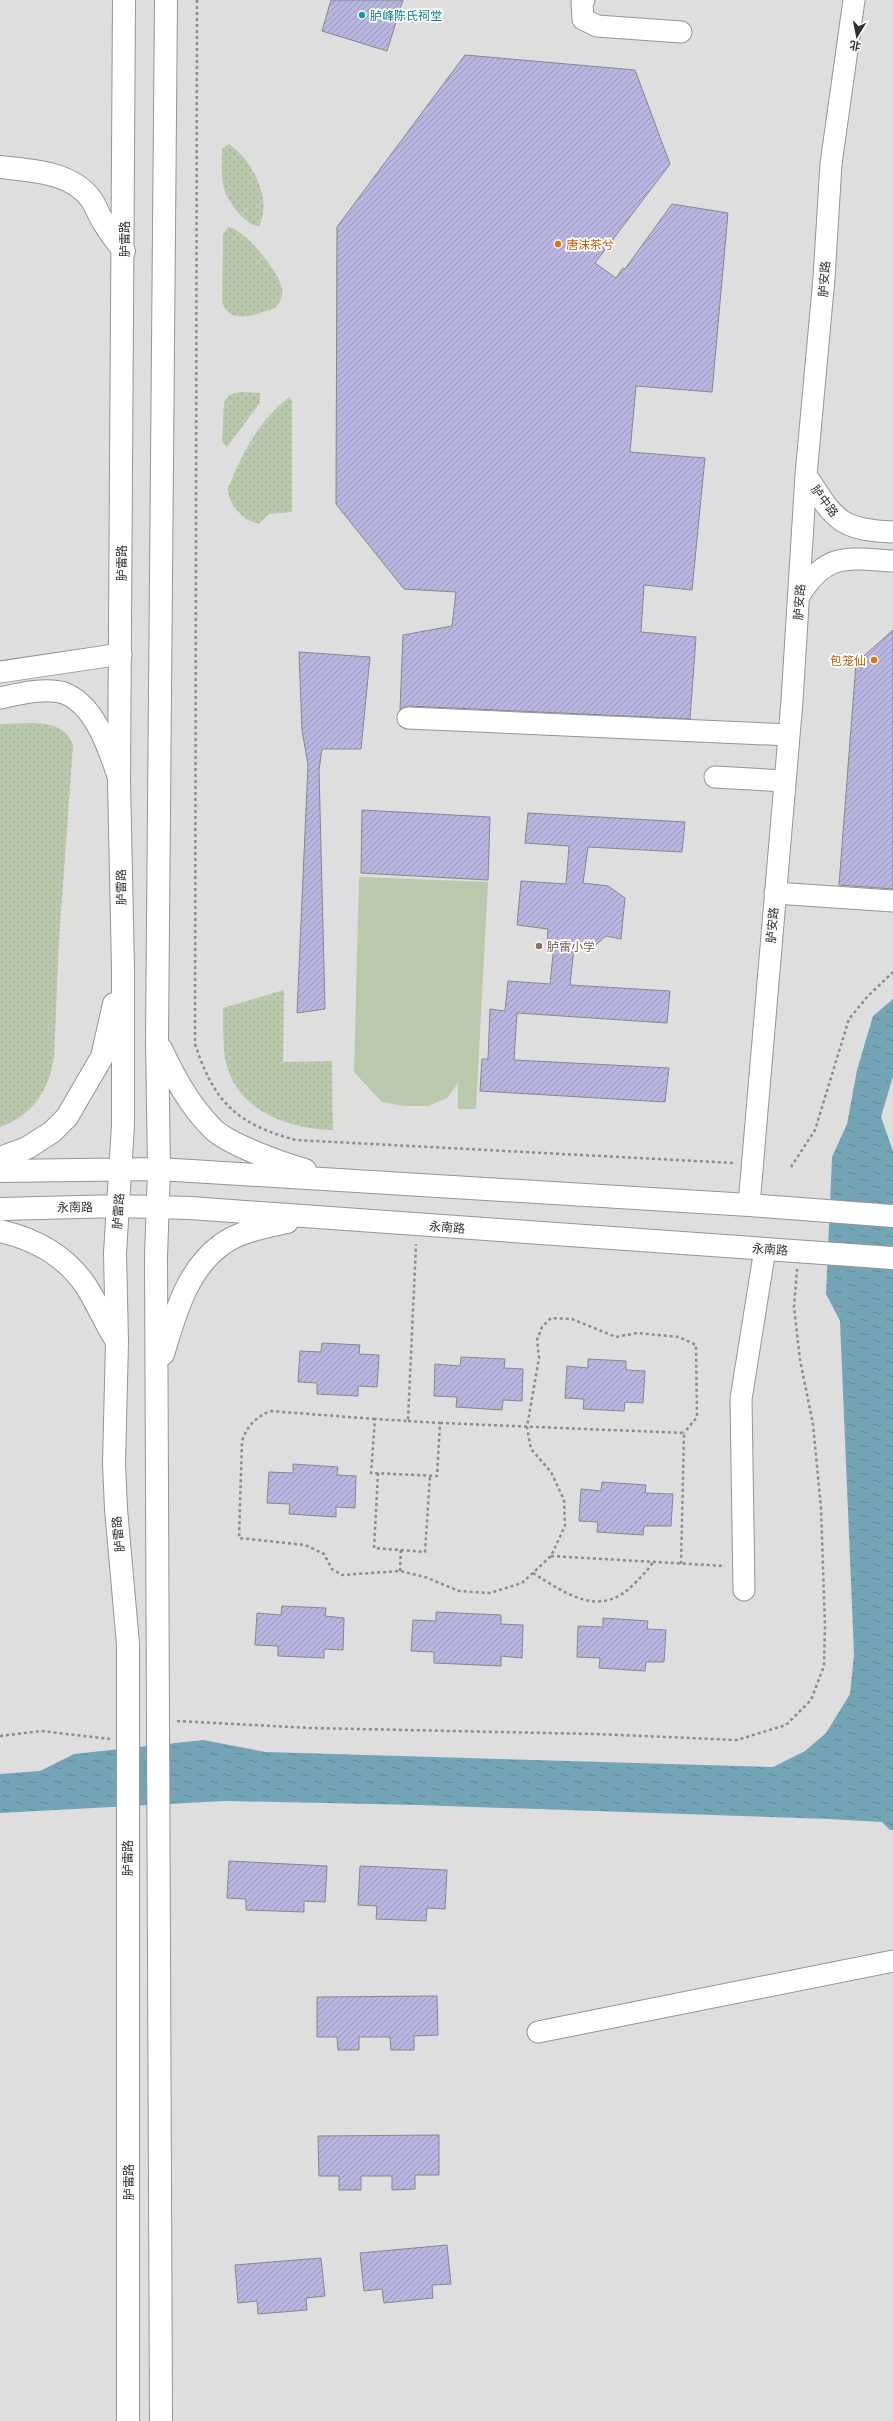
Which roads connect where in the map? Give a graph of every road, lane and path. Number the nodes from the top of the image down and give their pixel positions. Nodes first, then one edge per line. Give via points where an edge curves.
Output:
1 (124, 0) edge
2 (166, 0) edge
3 (197, 0) edge
4 (584, 0) edge
5 (854, 0) edge
6 (681, 32) dead end
7 (0, 167) edge
8 (124, 251) junction
9 (806, 475) junction
10 (893, 532) edge
11 (893, 561) edge
12 (799, 596) junction
13 (121, 654) junction
14 (0, 672) edge
15 (2, 698) edge
16 (408, 718) dead end
17 (789, 735) junction
18 (715, 777) dead end
19 (119, 781) junction
20 (784, 781) junction
21 (775, 893) junction
22 (893, 901) edge
23 (123, 968) junction
24 (893, 972) edge
25 (157, 1040) junction
26 (0, 1158) edge
27 (752, 1164) junction
28 (791, 1167) dead end
29 (159, 1169) junction
30 (120, 1170) junction
31 (0, 1171) edge
32 (337, 1180) junction
33 (749, 1205) junction
34 (119, 1206) junction
35 (158, 1207) junction
36 (0, 1209) edge
37 (893, 1216) edge
38 (306, 1217) junction
39 (0, 1231) edge
40 (416, 1243) dead end
41 (765, 1249) junction
42 (798, 1251) junction
43 (893, 1258) edge
44 (117, 1342) junction
45 (156, 1374) junction
46 (375, 1419) junction
47 (408, 1421) junction
48 (440, 1423) junction
49 (527, 1427) junction
50 (684, 1433) junction
51 (378, 1473) junction
52 (430, 1476) junction
53 (401, 1550) junction
54 (551, 1556) junction
55 (653, 1562) junction
56 (681, 1564) junction
57 (743, 1567) junction
58 (400, 1571) junction
59 (533, 1573) junction
60 (744, 1590) dead end
61 (158, 1720) junction
62 (0, 1736) edge
63 (128, 1742) junction
64 (893, 1961) edge
65 (538, 2032) dead end
66 (128, 2421) edge
67 (161, 2421) edge

1 - 8 main road, 胪雷路
2 - 25 main road
3 - 27 path via 194,1044 205,1075 237,1115 268,1132 296,1140
4 - 6 street via 583,19 597,26
5 - 9 street, 胪安路 via 831,164 824,278
7 - 8 main road via 37,172 67,180 80,188 91,199 103,223
8 - 13 main road, 胪雷路
9 - 10 street, 胪中路 via 834,516 846,524 863,529
9 - 12 street, 胪安路
11 - 12 street via 847,558 826,565 810,578
12 - 17 street, 胪安路
13 - 14 street
13 - 19 main road, 胪雷路
15 - 19 street via 48,691 64,693 76,702 101,732
16 - 17 street
17 - 20 street, 胪安路
18 - 20 street
19 - 23 main road, 胪雷路
20 - 21 street, 胪安路
21 - 22 street
21 - 27 street, 胪安路
23 - 26 main road via 102,1057 67,1117 52,1132 27,1148
23 - 30 main road, 胪雷路 via 123,1125
24 - 28 path via 849,1019 815,1130
25 - 29 main road
25 - 32 main road via 188,1100 214,1130 246,1148 282,1163
27 - 33 street, 胪安路
29 - 30 main road
29 - 32 main road
29 - 35 main road
30 - 31 main road
30 - 34 main road, 胪雷路
32 - 33 main road
33 - 37 main road
34 - 35 main road, 永南路
34 - 36 main road, 永南路
34 - 44 main road, 胪雷路 via 115,1253
35 - 38 main road, 永南路
35 - 45 main road
38 - 41 main road, 永南路
38 - 45 main road via 253,1230 221,1245 205,1261 180,1300
39 - 44 main road via 24,1236 64,1260 86,1286
40 - 47 path
41 - 42 main road, 永南路
41 - 57 street via 741,1399
42 - 43 main road, 永南路
42 - 61 path via 794,1306 800,1360 814,1424 821,1508 824,1666 811,1700 786,1726 737,1740 595,1734 310,1728
44 - 63 main road, 胪雷路 via 114,1463 127,1620
45 - 61 main road
46 - 47 path
46 - 51 path via 371,1473
46 - 58 path via 270,1411 259,1416 246,1429 242,1441 239,1538 305,1545 324,1554 332,1569 342,1575
47 - 48 path
48 - 49 path
48 - 52 path via 437,1476
49 - 50 path
49 - 50 path via 539,1358 537,1340 542,1327 551,1318 572,1319 616,1337 637,1333 679,1337 696,1345 697,1417
49 - 54 path via 531,1449 551,1472 564,1500 565,1526
50 - 56 path
51 - 52 path
51 - 53 path via 374,1548
52 - 53 path via 425,1552
53 - 58 path
54 - 55 path
54 - 59 path
55 - 56 path
55 - 59 path via 624,1595 610,1602 590,1601 568,1594
56 - 57 path
57 - 60 street
58 - 59 path via 425,1577 459,1591 490,1593 522,1583
61 - 67 main road
62 - 63 path via 41,1731
63 - 66 main road, 胪雷路
64 - 65 street

